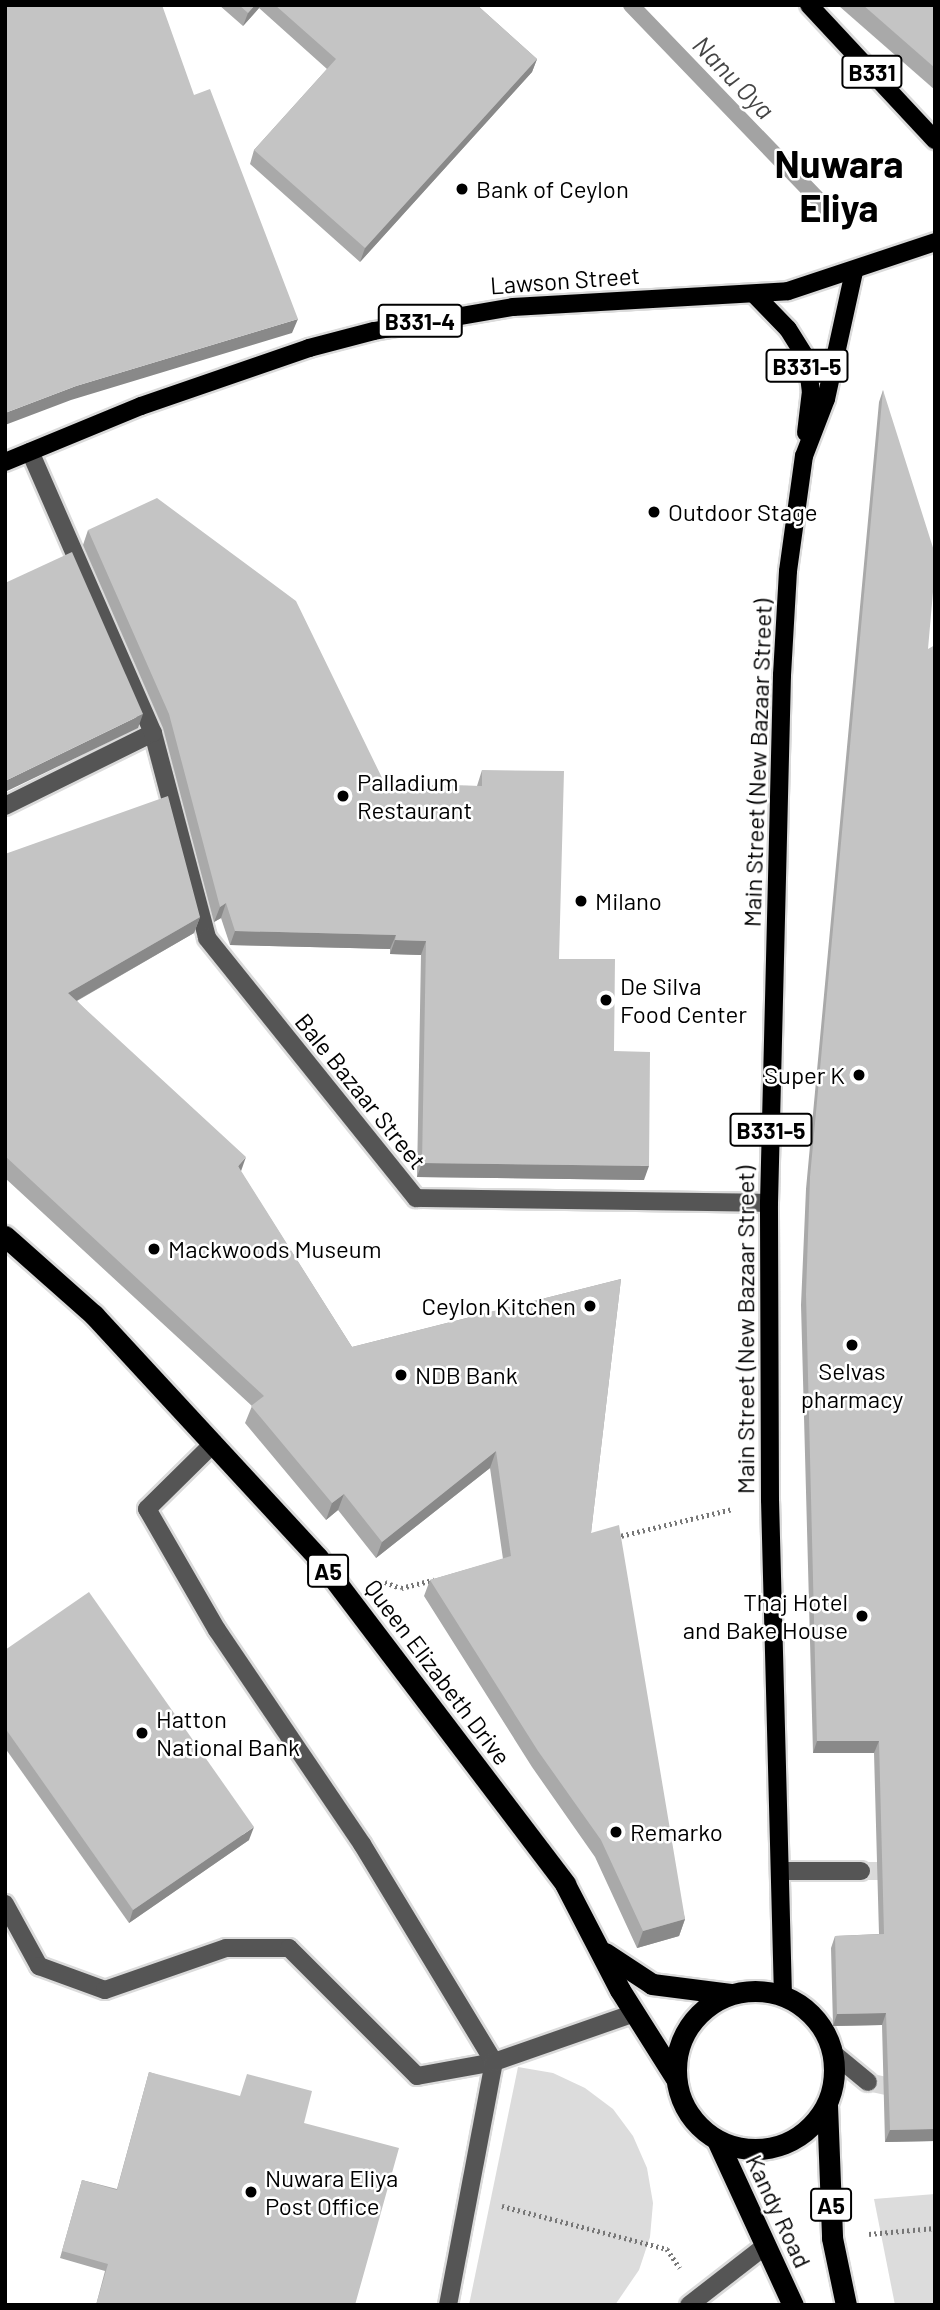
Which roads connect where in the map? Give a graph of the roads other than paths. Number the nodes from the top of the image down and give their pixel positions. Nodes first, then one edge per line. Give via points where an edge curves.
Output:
1 (809, 5) edge
2 (935, 140) edge
3 (935, 242) edge
4 (854, 272) junction
5 (755, 295) junction
6 (30, 452) junction
7 (804, 456) junction
8 (5, 462) edge
9 (153, 733) junction
10 (5, 806) edge
11 (769, 1203) junction
12 (5, 1236) edge
13 (214, 1443) junction
14 (783, 1871) junction
15 (861, 1871) tunnel mouth
16 (5, 1904) edge
17 (601, 1949) junction
18 (730, 1994) junction
19 (783, 1996) junction
20 (635, 2013) junction
21 (834, 2054) junction
22 (494, 2062) junction
23 (675, 2077) junction
24 (868, 2081) tunnel mouth
25 (827, 2105) junction
26 (717, 2140) junction
27 (765, 2246) junction
28 (448, 2305) edge
29 (689, 2305) edge
30 (793, 2305) edge
31 (846, 2305) edge

1 - 2 main road, B331
3 - 4 main road, Lawson Street / B331-4
4 - 5 main road, Lawson Street / B331-4 via 814,286
4 - 7 main road, Main Street (New Bazaar Street) / B331-5 via 826,399
5 - 6 main road, Lawson Street / B331-4 via 630,299 453,314 309,348 141,406
5 - 7 main road, Main Street (New Bazaar Street) / B331-5 via 789,330 807,359 811,391
6 - 8 main road, Lawson Street / B331-4
6 - 9 street
7 - 11 main road, Main Street (New Bazaar Street) / B331-5 via 782,675
9 - 10 street
9 - 11 street, Bale Bazaar Street via 207,938 416,1198
11 - 14 main road, Main Street (New Bazaar Street) / B331-5 via 770,1500
12 - 13 highway, Queen Elizabeth Drive / A5 via 94,1315
13 - 17 highway, Queen Elizabeth Drive / A5 via 318,1558 449,1728 565,1884
13 - 22 street via 147,1509 217,1630 362,1844
14 - 15 street
14 - 19 main road, Main Street (New Bazaar Street) / B331-5
16 - 22 street via 39,1966 104,1990 226,1948 289,1948 417,2076
17 - 18 highway, Queen Elizabeth Drive / A5 via 637,1978 652,1984
17 - 20 highway, Queen Elizabeth Drive / A5
18 - 19 highway via 757,1990
18 - 23 highway via 700,2012 690,2025 680,2042
19 - 21 highway via 807,2008 824,2029
20 - 22 street
20 - 23 highway, Queen Elizabeth Drive / A5
21 - 24 street
21 - 25 highway via 835,2080
22 - 28 street
23 - 26 highway via 689,2113
25 - 26 highway via 799,2137 781,2144 758,2149
25 - 31 highway, Kandy Road / A5 via 832,2238
26 - 27 highway, Kandy Road
27 - 29 street
27 - 30 highway, Kandy Road

